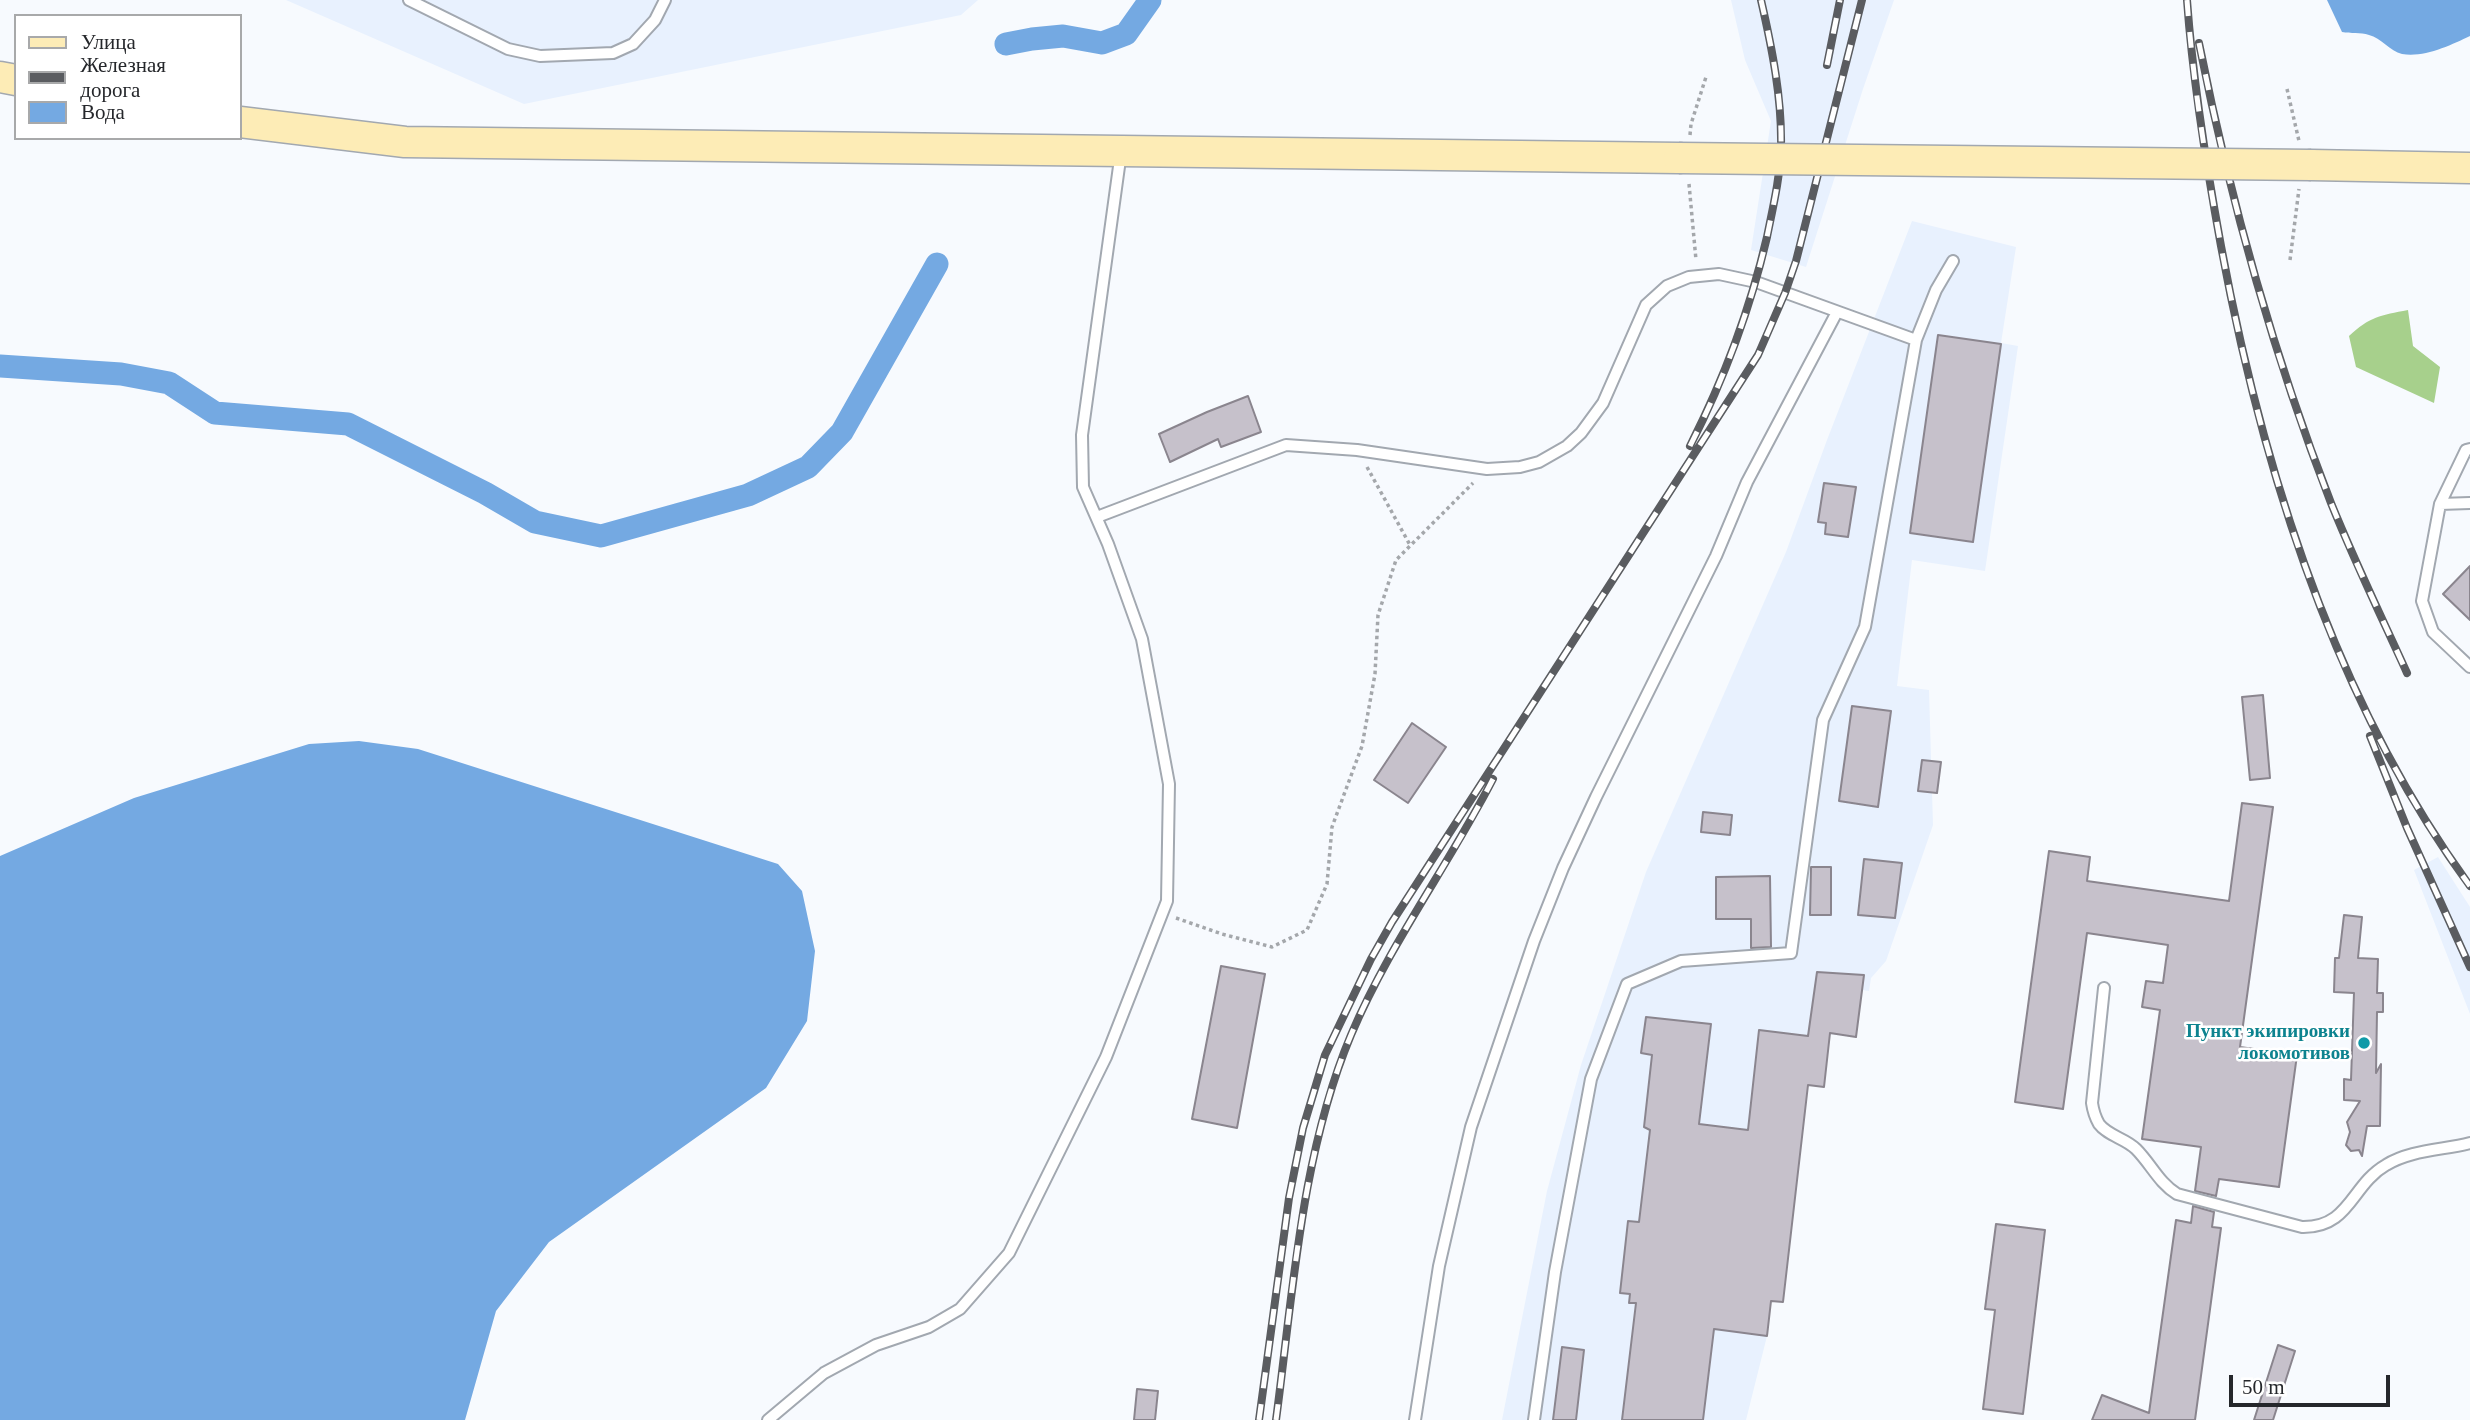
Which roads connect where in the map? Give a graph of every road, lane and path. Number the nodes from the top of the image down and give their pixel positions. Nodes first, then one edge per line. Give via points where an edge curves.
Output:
1 (409, 0) edge
2 (665, 0) edge
3 (1706, 77) dead end
4 (2287, 89) dead end
5 (242, 122) edge
6 (1121, 152) junction
7 (1686, 158) junction
8 (2304, 165) junction
9 (2470, 169) edge
10 (2290, 260) dead end
11 (1953, 261) dead end
12 (1696, 263) dead end
13 (1837, 312) junction
14 (1916, 340) junction
15 (2470, 449) edge
16 (1357, 450) junction
17 (1487, 469) junction
18 (2440, 503) junction
19 (2470, 503) edge
20 (1097, 517) junction
21 (1410, 545) junction
22 (2470, 667) edge
23 (1162, 913) junction
24 (2104, 988) dead end
25 (2470, 1143) edge
26 (768, 1420) edge
27 (1415, 1420) edge
28 (1534, 1420) edge

1 - 2 lane via 508,49 540,56 613,53 633,44 655,20
3 - 7 path
4 - 8 path
5 - 6 street via 405,142
6 - 7 street
6 - 20 lane via 1082,435 1083,486
7 - 8 street, bridge
7 - 12 path
8 - 9 street
8 - 10 path
11 - 14 lane
13 - 14 lane
13 - 17 lane via 1735,276 1705,275 1676,281 1654,295 1640,314 1603,403 1581,433 1539,462
13 - 27 lane via 1742,492 1716,556 1563,868 1534,941 1471,1127 1439,1266
14 - 28 lane via 1865,627 1823,720 1791,953 1681,961 1627,984 1591,1079 1555,1272
15 - 18 lane
16 - 17 lane
16 - 20 lane via 1286,444
16 - 21 path
17 - 21 path
18 - 19 lane
18 - 22 lane via 2423,601 2433,632
20 - 23 lane via 1142,639 1169,784 1167,901
21 - 23 path via 1396,560 1378,615 1375,674 1362,746 1332,827 1327,884 1307,930 1272,947
23 - 26 lane via 1106,1056 1009,1253 960,1309 824,1373
24 - 25 lane via 2092,1102 2095,1116 2108,1132 2135,1147 2161,1182 2177,1194 2302,1227 2321,1226 2342,1213 2388,1163

